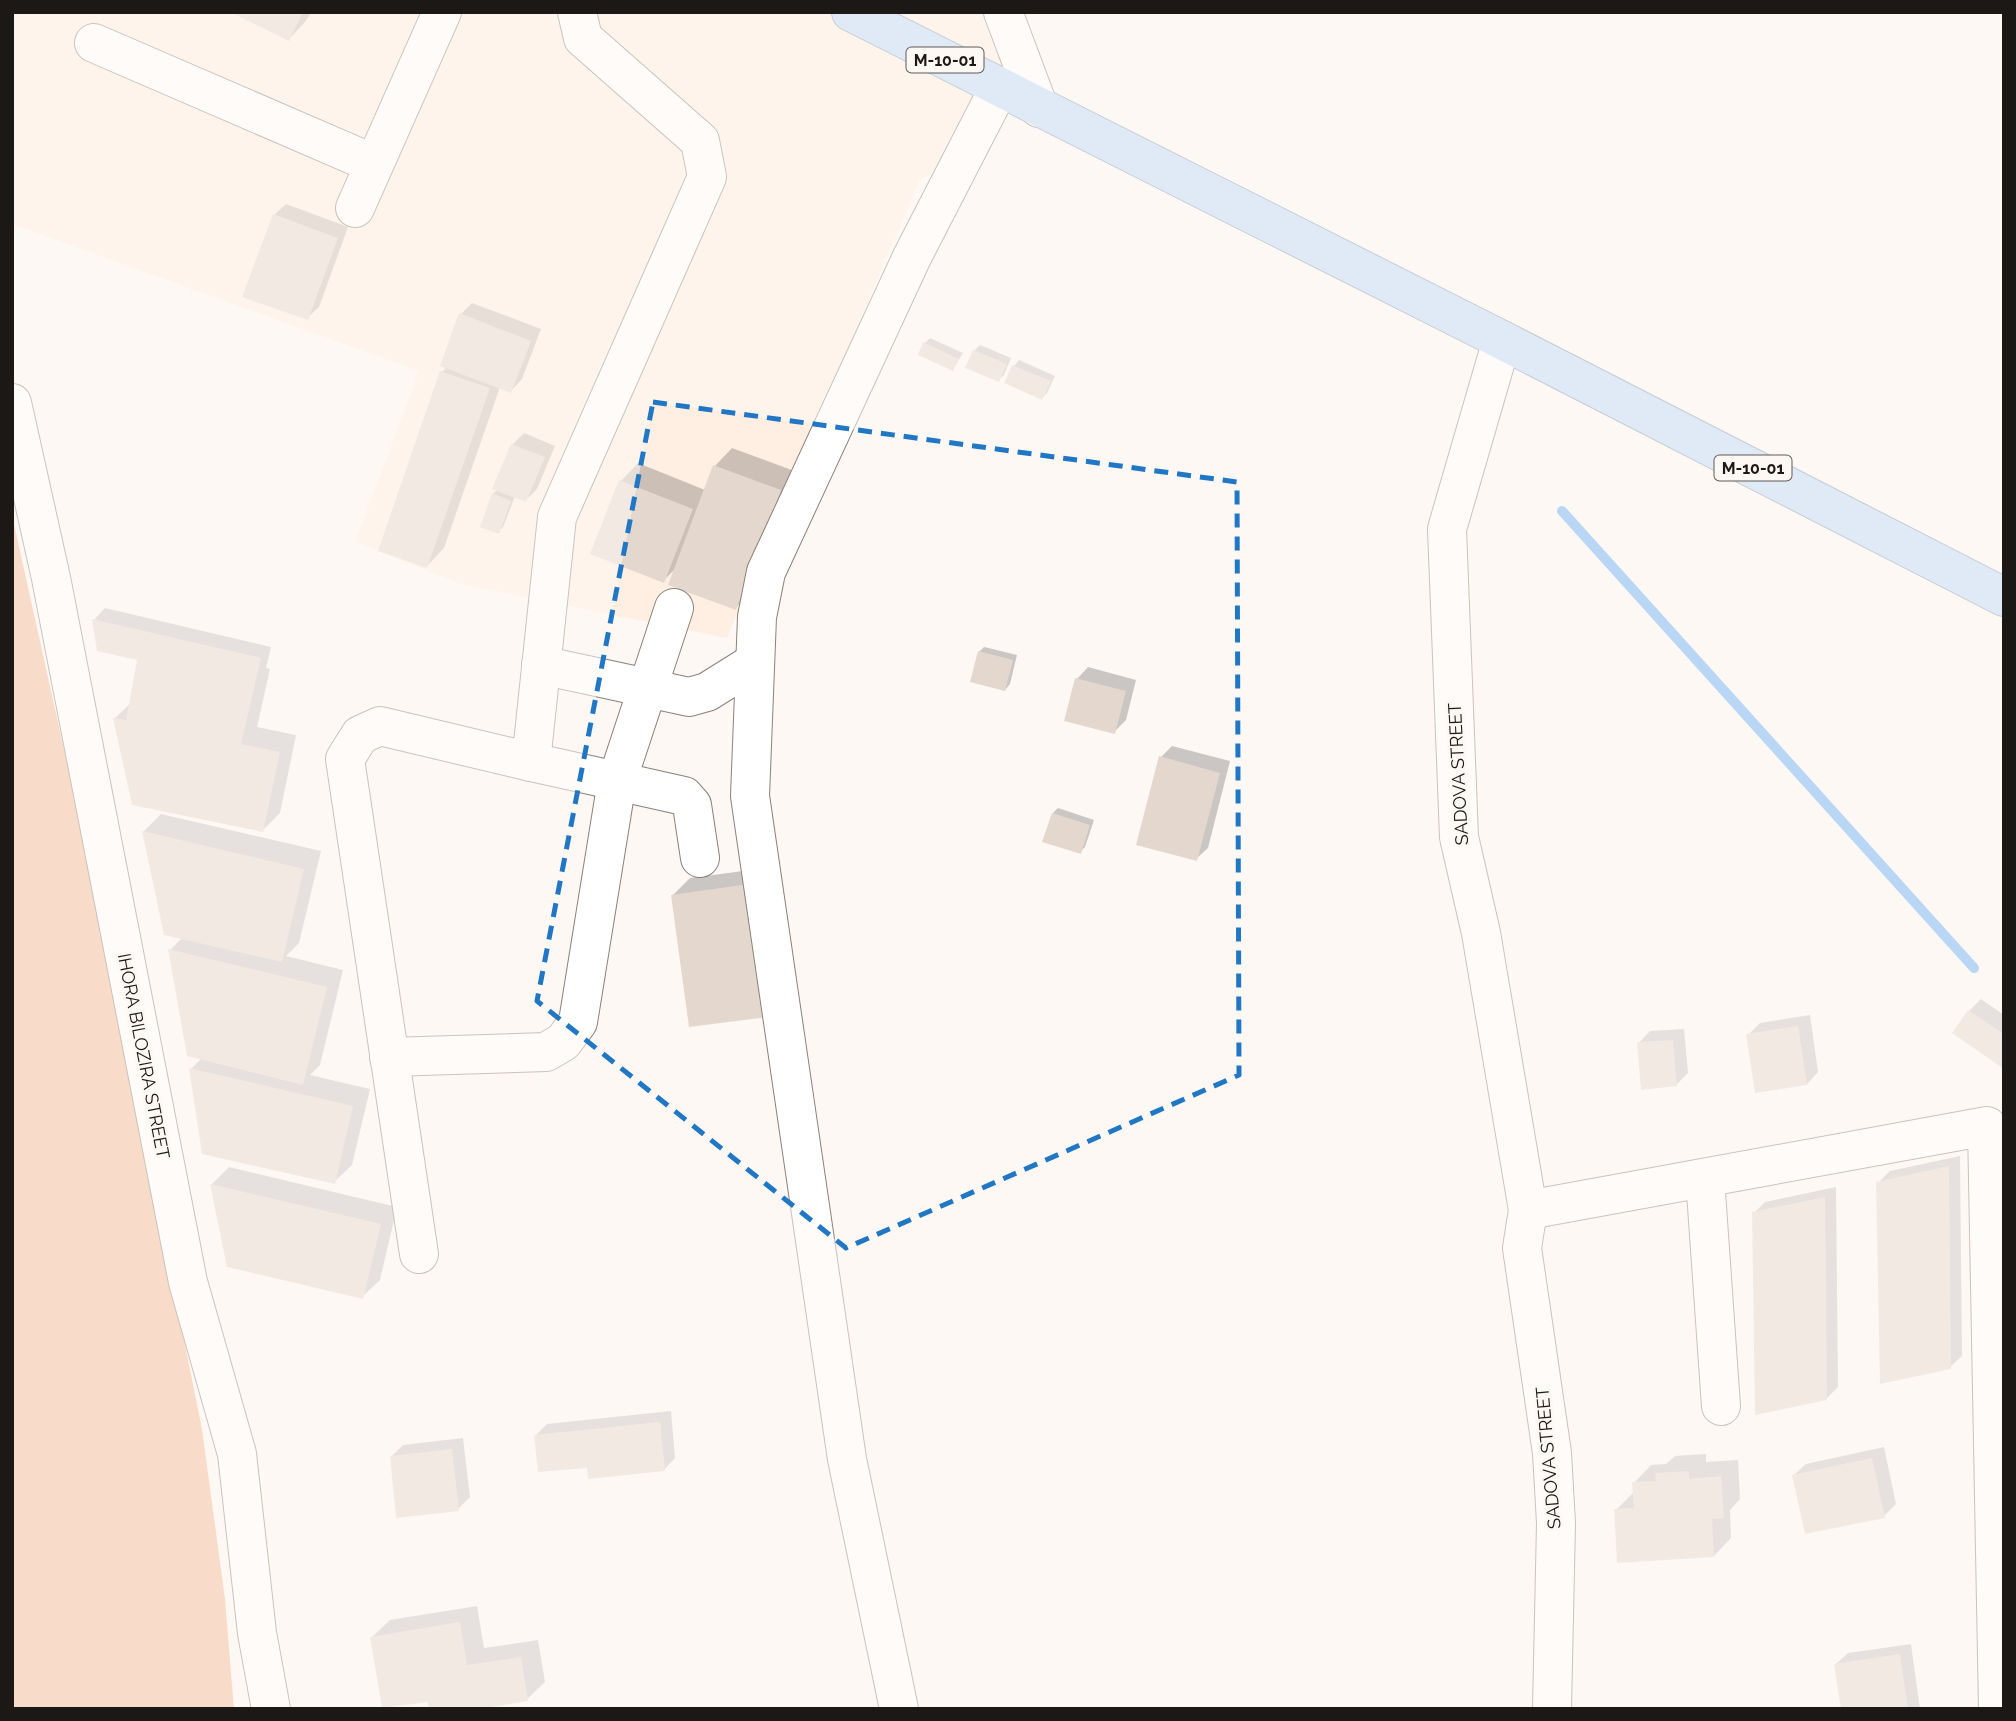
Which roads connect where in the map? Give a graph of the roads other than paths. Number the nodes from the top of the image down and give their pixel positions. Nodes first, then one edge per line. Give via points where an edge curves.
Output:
1 (442, 12) edge
2 (577, 12) edge
3 (851, 12) edge
4 (1003, 12) edge
5 (94, 43) dead end
6 (999, 88) junction
7 (1040, 108) junction
8 (374, 164) junction
9 (355, 208) dead end
10 (1502, 340) junction
11 (12, 404) edge
12 (2004, 597) edge
13 (674, 608) dead end
14 (755, 662) junction
15 (541, 665) junction
16 (648, 688) junction
17 (531, 762) junction
18 (617, 781) junction
19 (700, 858) dead end
20 (389, 1057) junction
21 (1995, 1124) edge
22 (1705, 1178) junction
23 (1528, 1210) junction
24 (419, 1254) dead end
25 (1720, 1406) dead end
26 (271, 1709) edge
27 (899, 1709) edge
28 (1552, 1709) edge
29 (1998, 1709) edge

1 - 8 street
2 - 15 street via 583,38 700,141 707,177 557,517
3 - 6 highway, М-10-01
4 - 7 street
5 - 8 street
6 - 7 highway, М-10-01
6 - 14 street via 912,257 766,572
7 - 10 highway, М-10-01
8 - 9 street
10 - 12 highway, М-10-01
10 - 23 street, SADOVA STREET via 1447,529 1459,838
11 - 26 street, IHORA BILOZIRA STREET via 51,578 188,1282 237,1454 257,1633
13 - 16 street
14 - 16 street via 706,692 689,697
14 - 27 street via 750,796 847,1459
15 - 16 street
15 - 17 street
16 - 18 street
17 - 18 street
17 - 20 street via 380,726 360,735 345,759
18 - 19 street via 684,796 692,805
18 - 20 street via 578,1022 563,1042 546,1052
20 - 24 street
21 - 22 street
21 - 29 street
22 - 23 street
22 - 25 street
23 - 28 street, SADOVA STREET via 1522,1248 1552,1453 1556,1522

